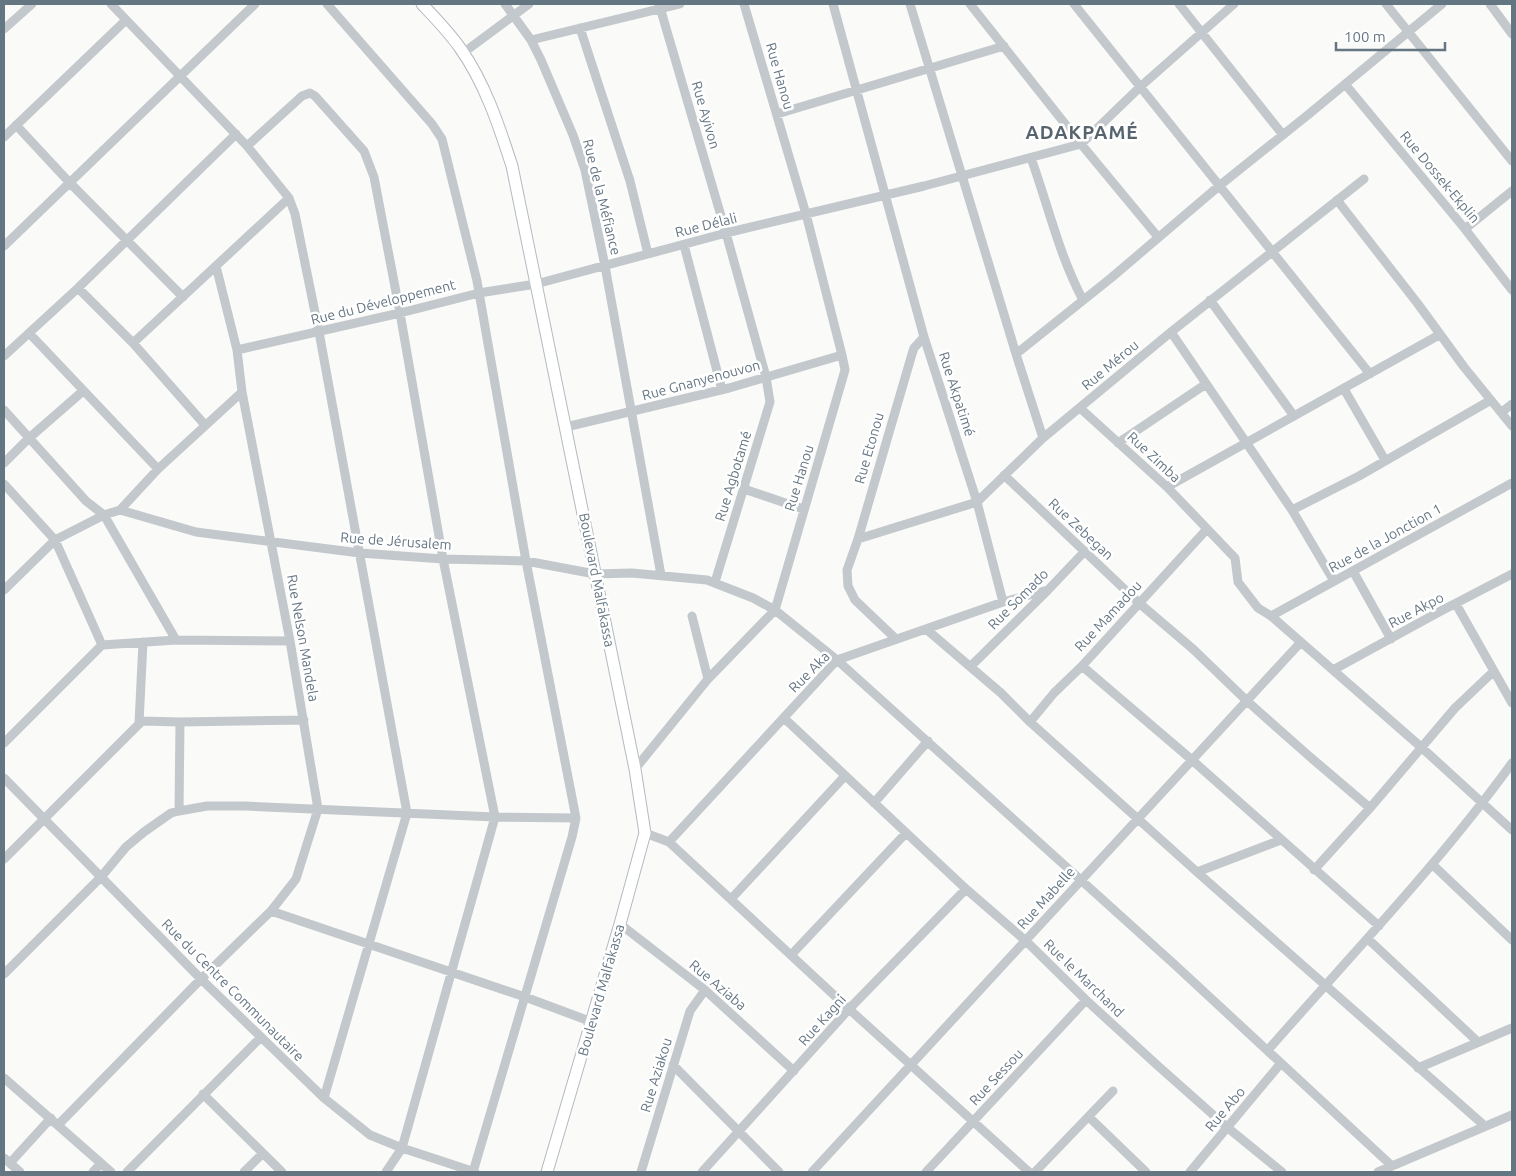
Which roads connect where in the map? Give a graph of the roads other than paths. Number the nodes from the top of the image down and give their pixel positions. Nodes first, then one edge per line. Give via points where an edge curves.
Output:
1 (32, 4) edge
2 (111, 4) edge
3 (254, 4) edge
4 (327, 4) edge
5 (422, 4) edge
6 (505, 4) edge
7 (529, 4) edge
8 (680, 4) edge
9 (744, 4) edge
10 (833, 4) edge
11 (910, 4) edge
12 (970, 4) edge
13 (1074, 4) edge
14 (1179, 4) edge
15 (1234, 4) edge
16 (1386, 4) edge
17 (1442, 4) edge
18 (1490, 4) edge
19 (660, 6) edge
20 (513, 16) junction
21 (126, 20) junction
22 (580, 28) junction
23 (4, 29) edge
24 (1409, 30) junction
25 (1201, 32) junction
26 (1512, 34) edge
27 (531, 40) junction
28 (1004, 46) junction
29 (463, 53) junction
30 (930, 68) junction
31 (179, 76) junction
32 (1345, 84) junction
33 (1140, 87) junction
34 (856, 90) junction
35 (777, 114) junction
36 (16, 125) junction
37 (236, 134) junction
38 (1283, 134) junction
39 (4, 137) edge
40 (1081, 144) junction
41 (248, 146) junction
42 (1032, 158) junction
43 (1512, 161) edge
44 (963, 176) junction
45 (1364, 179) dead end
46 (69, 182) junction
47 (1219, 186) junction
48 (1512, 191) edge
49 (885, 195) junction
50 (289, 198) junction
51 (1336, 200) junction
52 (806, 214) junction
53 (1465, 229) junction
54 (726, 233) junction
55 (1158, 237) junction
56 (126, 240) junction
57 (684, 245) junction
58 (4, 246) edge
59 (1272, 252) junction
60 (648, 254) junction
61 (216, 266) junction
62 (605, 266) junction
63 (536, 284) junction
64 (78, 288) junction
65 (1512, 290) edge
66 (479, 293) junction
67 (183, 297) junction
68 (1083, 300) junction
69 (1210, 300) junction
70 (400, 313) junction
71 (29, 332) junction
72 (319, 332) junction
73 (1171, 332) junction
74 (1440, 335) junction
75 (924, 337) junction
76 (133, 343) junction
77 (237, 350) junction
78 (1016, 354) junction
79 (842, 355) junction
80 (4, 356) edge
81 (1370, 374) junction
82 (766, 378) junction
83 (1206, 384) junction
84 (1344, 389) junction
85 (722, 390) junction
86 (83, 391) junction
87 (242, 392) junction
88 (1491, 400) junction
89 (1512, 404) edge
90 (1080, 408) junction
91 (4, 410) edge
92 (632, 412) junction
93 (1502, 412) junction
94 (1294, 416) junction
95 (205, 425) junction
96 (1512, 426) edge
97 (566, 428) junction
98 (28, 438) junction
99 (1044, 438) junction
100 (1247, 442) junction
101 (1118, 443) junction
102 (1385, 460) junction
103 (4, 463) edge
104 (158, 469) junction
105 (1004, 475) junction
106 (1512, 483) edge
107 (4, 484) edge
108 (1167, 487) junction
109 (744, 489) junction
110 (977, 502) junction
111 (803, 509) junction
112 (120, 510) junction
113 (1292, 510) junction
114 (104, 515) junction
115 (1207, 529) junction
116 (858, 538) junction
117 (55, 540) junction
118 (272, 543) junction
119 (1085, 551) junction
120 (360, 553) junction
121 (443, 559) junction
122 (526, 561) junction
123 (1353, 571) junction
124 (595, 574) junction
125 (661, 574) junction
126 (1511, 577) edge
127 (1334, 581) junction
128 (715, 582) junction
129 (4, 590) edge
130 (1048, 590) junction
131 (1003, 602) junction
132 (1139, 603) junction
133 (1456, 604) junction
134 (775, 610) junction
135 (692, 616) dead end
136 (1271, 616) junction
137 (926, 629) junction
138 (896, 639) junction
139 (1390, 639) junction
140 (176, 640) junction
141 (290, 641) junction
142 (143, 642) junction
143 (1301, 642) junction
144 (102, 645) junction
145 (837, 660) junction
146 (970, 666) junction
147 (1082, 666) junction
148 (1332, 670) junction
149 (1494, 671) junction
150 (708, 679) junction
151 (1247, 701) junction
152 (1512, 703) edge
153 (784, 718) junction
154 (304, 720) junction
155 (180, 722) junction
156 (1030, 722) junction
157 (139, 723) junction
158 (928, 741) junction
159 (4, 743) edge
160 (1421, 747) junction
161 (1192, 760) junction
162 (1512, 763) edge
163 (635, 769) junction
164 (844, 777) junction
165 (4, 778) edge
166 (874, 803) junction
167 (1483, 803) junction
168 (318, 808) junction
169 (1370, 808) junction
170 (179, 810) junction
171 (407, 813) junction
172 (494, 817) junction
173 (44, 818) junction
174 (576, 818) junction
175 (1138, 819) junction
176 (1512, 830) edge
177 (645, 833) junction
178 (906, 833) junction
179 (1281, 840) junction
180 (669, 842) junction
181 (4, 859) edge
182 (1433, 866) junction
183 (1314, 870) junction
184 (1197, 872) junction
185 (101, 877) junction
186 (1080, 880) junction
187 (966, 889) junction
188 (731, 899) junction
189 (271, 911) junction
190 (620, 924) junction
191 (1379, 926) junction
192 (1368, 939) junction
193 (1512, 940) edge
194 (1026, 941) junction
195 (369, 945) junction
196 (792, 954) junction
197 (451, 972) junction
198 (4, 974) edge
199 (200, 979) junction
200 (1325, 985) junction
201 (705, 990) junction
202 (525, 997) junction
203 (1086, 1000) junction
204 (849, 1009) junction
205 (592, 1022) junction
206 (1512, 1028) edge
207 (260, 1038) junction
208 (1478, 1042) junction
209 (1268, 1050) junction
210 (1281, 1063) junction
211 (673, 1065) junction
212 (911, 1066) junction
213 (1418, 1068) junction
214 (794, 1071) junction
215 (4, 1078) edge
216 (1113, 1091) dead end
217 (203, 1094) junction
218 (324, 1098) junction
219 (1512, 1115) edge
220 (1089, 1117) junction
221 (51, 1118) junction
222 (974, 1121) junction
223 (58, 1125) junction
224 (1486, 1126) junction
225 (1228, 1128) junction
226 (738, 1133) junction
227 (402, 1148) junction
228 (262, 1154) junction
229 (7, 1160) edge
230 (101, 1163) junction
231 (1392, 1166) junction
232 (20, 1172) edge
233 (93, 1172) edge
234 (112, 1172) edge
235 (127, 1172) edge
236 (244, 1172) edge
237 (282, 1172) edge
238 (386, 1172) edge
239 (474, 1172) edge
240 (547, 1172) edge
241 (641, 1172) edge
242 (702, 1172) edge
243 (779, 1172) edge
244 (812, 1172) edge
245 (926, 1172) edge
246 (1029, 1172) edge
247 (1035, 1172) edge
248 (1146, 1172) edge
249 (1190, 1172) edge
250 (1282, 1172) edge
251 (1378, 1172) edge

1 - 23 street
2 - 21 street
3 - 31 street
4 - 66 street via 442,139
5 - 29 street, Boulevard Malfakassa
6 - 20 street, Rue de la Méfiance
7 - 20 street
8 - 19 street
9 - 35 street, Rue Hanou
10 - 34 street, Rue Akpatimé
11 - 30 street
12 - 28 street
13 - 33 street
14 - 25 street
15 - 25 street
16 - 24 street
17 - 24 street
18 - 26 street
19 - 22 street
19 - 54 street, Rue Ayivon
20 - 27 street, Rue de la Méfiance
20 - 29 street
21 - 31 street
21 - 36 street
22 - 27 street
22 - 60 street via 630,181
24 - 32 street
24 - 43 street
25 - 33 street
25 - 38 street
27 - 62 street, Rue de la Méfiance via 573,134 585,170
28 - 30 street
28 - 40 street
29 - 63 street, Boulevard Malfakassa via 498,123 512,166
30 - 34 street
30 - 44 street
31 - 37 street
31 - 46 street
32 - 38 street
32 - 53 street, Rue Dossek-Ekplin
33 - 40 street
33 - 47 street
34 - 35 street
34 - 49 street, Rue Akpatimé
35 - 52 street, Rue Hanou
36 - 39 street
36 - 46 street
37 - 41 street
37 - 56 street
38 - 47 street
40 - 42 street, Rue Délali
40 - 55 street
41 - 50 street
41 - 70 street via 302,96 310,93 315,96 364,151 374,177
42 - 44 street, Rue Délali
42 - 68 street via 1056,235
44 - 49 street, Rue Délali
44 - 78 street
45 - 51 street, Rue Mérou
46 - 56 street
46 - 58 street
47 - 55 street
47 - 59 street
48 - 53 street
49 - 52 street, Rue Délali
49 - 75 street, Rue Akpatimé
50 - 61 street
50 - 72 street
51 - 59 street, Rue Mérou
51 - 74 street
52 - 54 street, Rue Délali
52 - 79 street, Rue Hanou
53 - 65 street, Rue Dossek-Ekplin
54 - 57 street, Rue Délali
54 - 82 street, Rue Ayivon
55 - 68 street
56 - 64 street
56 - 67 street
57 - 60 street, Rue Délali
57 - 85 street
59 - 69 street, Rue Mérou
59 - 81 street
60 - 62 street, Rue Délali
61 - 67 street
61 - 77 street, Rue Nelson Mandela
62 - 63 street, Rue Délali
62 - 92 street, Rue de la Méfiance
63 - 66 street, Rue du Développement
63 - 97 street, Boulevard Malfakassa
64 - 71 street
64 - 76 street
66 - 70 street, Rue du Développement
66 - 122 street
67 - 76 street
68 - 78 street
69 - 73 street, Rue Mérou
69 - 94 street
70 - 72 street, Rue du Développement
70 - 121 street
71 - 80 street
71 - 86 street
72 - 77 street, Rue du Développement
72 - 120 street
73 - 83 street
73 - 90 street, Rue Mérou
74 - 81 street
74 - 88 street
75 - 110 street, Rue Akpatimé
75 - 116 street, Rue Etonou via 912,354
76 - 95 street
77 - 87 street, Rue Nelson Mandela
78 - 99 street
79 - 82 street, Rue Gnanyenouvon
79 - 111 street, Rue Hanou via 844,374
81 - 84 street
82 - 85 street, Rue Gnanyenouvon
82 - 109 street, Rue Agbotamé via 770,402
83 - 100 street
83 - 101 street
84 - 94 street
84 - 102 street
85 - 92 street, Rue Gnanyenouvon
86 - 98 street
86 - 104 street
87 - 95 street
87 - 118 street, Rue Nelson Mandela
88 - 93 street
88 - 102 street
89 - 93 street
90 - 99 street, Rue Mérou
90 - 101 street, Rue Zimba
91 - 98 street
92 - 97 street, Rue Gnanyenouvon
92 - 125 street, Rue de la Méfiance
93 - 96 street
94 - 100 street
95 - 104 street
97 - 124 street, Boulevard Malfakassa
98 - 103 street
98 - 114 street via 86,501
99 - 105 street, Rue Mérou
100 - 108 street
100 - 113 street
101 - 108 street, Rue Zimba
102 - 113 street
104 - 112 street
105 - 110 street, Rue Mérou
105 - 119 street, Rue Zebegan
106 - 123 street, Rue de la Jonction 1
107 - 117 street
108 - 115 street, Rue Zimba
109 - 111 street
109 - 128 street, Rue Agbotamé
110 - 116 street, Rue Mérou
110 - 131 street, Rue Akpatimé
111 - 134 street, Rue Hanou
112 - 114 street
112 - 118 street, Rue de Jérusalem via 196,532
113 - 127 street
114 - 117 street
114 - 140 street
115 - 132 street, Rue Mamadou
115 - 136 street, Rue Zimba via 1235,558 1238,582 1258,608
116 - 138 street, Rue Etonou via 847,570 848,586 855,600
117 - 129 street
117 - 144 street
118 - 120 street, Rue de Jérusalem
118 - 141 street, Rue Nelson Mandela
119 - 130 street, Rue Somado
119 - 132 street, Rue Zebegan
120 - 121 street, Rue de Jérusalem
120 - 171 street
121 - 122 street, Rue de Jérusalem
121 - 172 street
122 - 124 street, Rue de Jérusalem
122 - 174 street
123 - 127 street, Rue de la Jonction 1
123 - 139 street
124 - 125 street, Rue de Jérusalem
124 - 163 street, Boulevard Malfakassa
125 - 128 street, Rue de Jérusalem
126 - 133 street, Rue Akpo
127 - 136 street, Rue de la Jonction 1
128 - 134 street, Rue de Jérusalem
130 - 131 street, Rue Aka
130 - 146 street, Rue Somado
131 - 137 street, Rue Aka
132 - 147 street, Rue Mamadou
132 - 151 street, Rue Zebegan via 1193,648
133 - 139 street, Rue Akpo
133 - 149 street
134 - 145 street, Rue de Jérusalem
134 - 150 street
135 - 150 street
136 - 143 street, Rue Zimba
137 - 138 street, Rue Aka
137 - 146 street
138 - 145 street, Rue Aka
139 - 148 street, Rue Akpo
140 - 141 street
140 - 142 street
141 - 154 street, Rue Nelson Mandela
142 - 144 street
142 - 157 street
143 - 148 street, Rue Zimba
143 - 151 street, Rue Mabelle
144 - 159 street
145 - 153 street, Rue Aka
145 - 158 street, Rue de Jérusalem
146 - 156 street
147 - 156 street, Rue Mamadou
147 - 161 street
148 - 160 street, Rue Zimba
149 - 152 street
149 - 160 street
150 - 163 street
151 - 161 street, Rue Mabelle
151 - 169 street, Rue Zebegan
153 - 164 street, Rue le Marchand
153 - 180 street, Rue Aka
154 - 155 street
154 - 168 street, Rue Nelson Mandela
155 - 157 street
155 - 170 street
156 - 175 street
157 - 173 street
158 - 166 street
158 - 186 street, Rue de Jérusalem
160 - 167 street, Rue Zimba
160 - 169 street
161 - 175 street, Rue Mabelle
161 - 179 street
162 - 167 street
163 - 177 street, Boulevard Malfakassa
164 - 166 street, Rue le Marchand
164 - 188 street
165 - 173 street, Rue du Centre Communautaire
166 - 178 street, Rue le Marchand
167 - 176 street, Rue Zimba
167 - 182 street
168 - 170 street via 207,806
168 - 171 street
168 - 189 street, Rue Nelson Mandela via 296,879
169 - 183 street
170 - 185 street via 126,847
171 - 172 street
171 - 195 street
172 - 174 street
172 - 197 street
173 - 181 street
173 - 185 street, Rue du Centre Communautaire
174 - 202 street
175 - 184 street
175 - 186 street, Rue Mabelle
177 - 180 street
177 - 190 street, Boulevard Malfakassa
178 - 187 street, Rue le Marchand
178 - 196 street
179 - 183 street
179 - 184 street
180 - 188 street
182 - 191 street
182 - 193 street
183 - 191 street
184 - 200 street
185 - 198 street
185 - 199 street, Rue du Centre Communautaire
186 - 194 street, Rue Mabelle
186 - 209 street, Rue de Jérusalem
187 - 194 street, Rue le Marchand
187 - 204 street, Rue Kagni
188 - 196 street
189 - 195 street
189 - 199 street, Rue Nelson Mandela
190 - 201 street, Rue Aziaba
190 - 205 street, Boulevard Malfakassa
191 - 192 street
192 - 200 street
192 - 208 street
194 - 203 street, Rue le Marchand
194 - 212 street, Rue Mabelle
195 - 197 street
195 - 218 street
196 - 204 street
197 - 202 street
197 - 227 street
199 - 207 street, Rue du Centre Communautaire
199 - 223 street, Rue Nelson Mandela
200 - 209 street
200 - 213 street
201 - 211 street, Rue Aziakou via 690,1011
201 - 214 street, Rue Aziaba
202 - 205 street
202 - 239 street
203 - 222 street, Rue Sessou
203 - 225 street, Rue le Marchand
204 - 212 street
204 - 214 street, Rue Kagni
205 - 240 street, Boulevard Malfakassa
206 - 208 street
207 - 217 street
207 - 218 street, Rue du Centre Communautaire
208 - 213 street
209 - 210 street, Rue de Jérusalem
210 - 225 street, Rue Abo
210 - 231 street, Rue de Jérusalem
211 - 226 street
211 - 241 street, Rue Aziakou
212 - 222 street
212 - 244 street, Rue Mabelle
213 - 224 street
214 - 226 street, Rue Kagni
215 - 221 street
216 - 220 street
217 - 228 street
217 - 235 street
218 - 227 street, Rue du Centre Communautaire via 370,1135
219 - 224 street
220 - 247 street
220 - 248 street
221 - 223 street
221 - 229 street
222 - 245 street, Rue Sessou
222 - 246 street
223 - 230 street
224 - 231 street
225 - 249 street, Rue Abo
225 - 250 street, Rue le Marchand
226 - 242 street, Rue Kagni
226 - 243 street
227 - 238 street
227 - 239 street, Rue du Centre Communautaire
228 - 236 street
228 - 237 street
229 - 232 street
230 - 233 street
230 - 234 street
231 - 251 street

